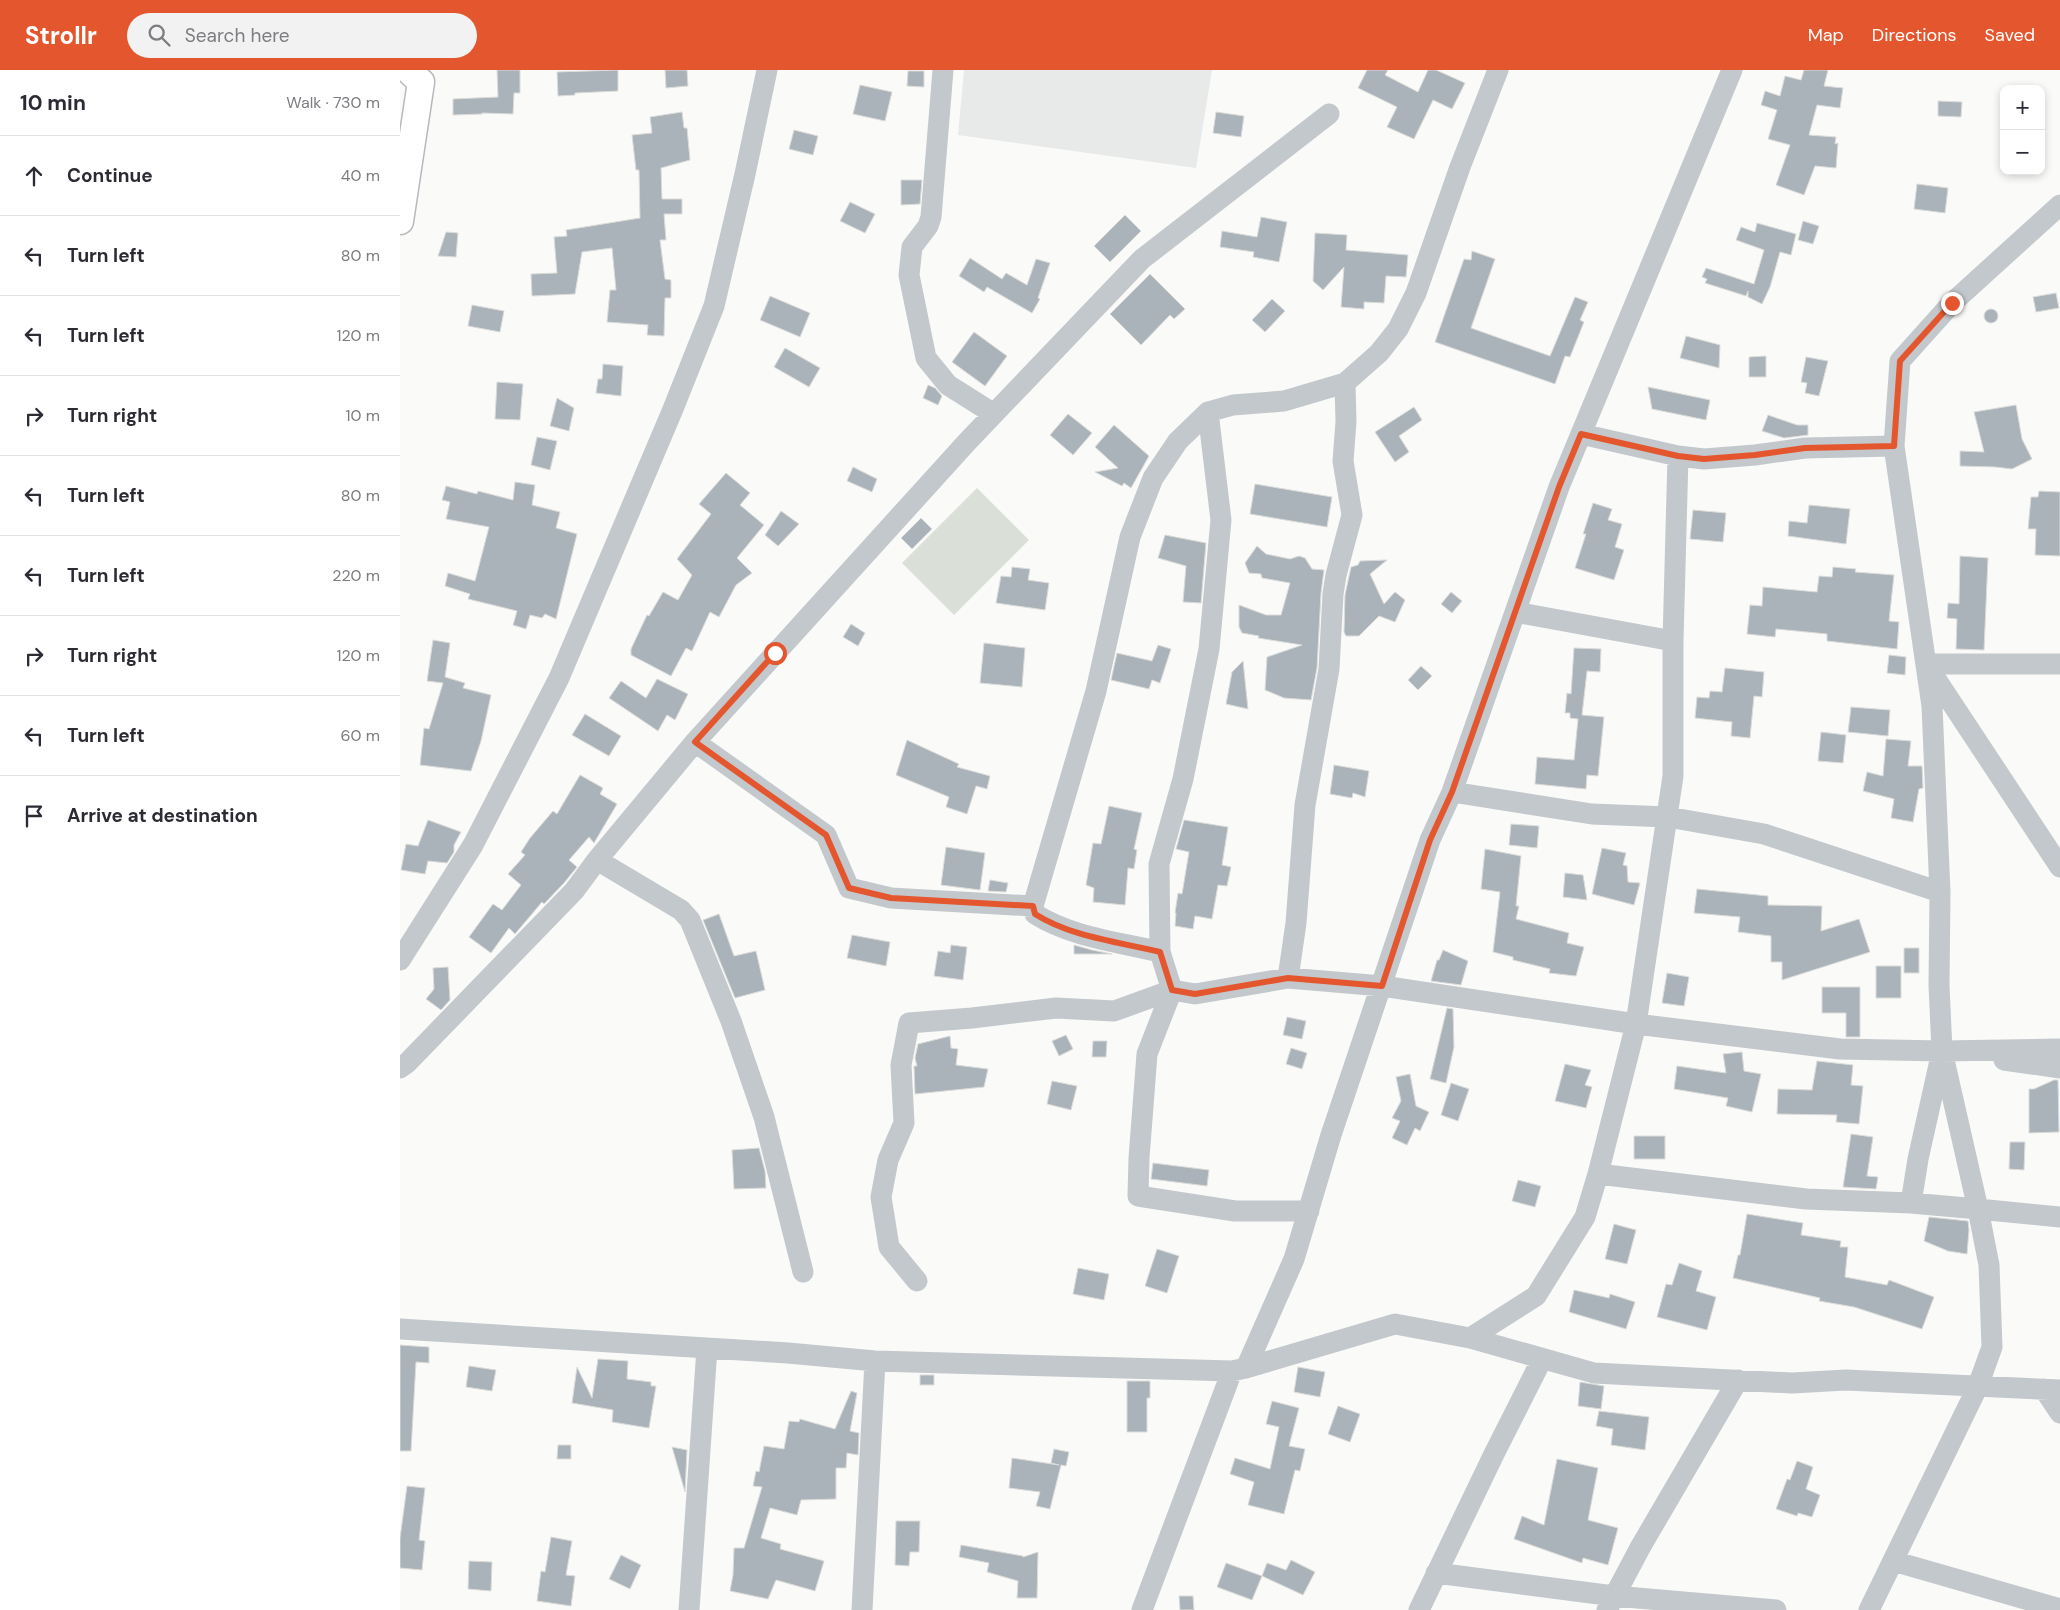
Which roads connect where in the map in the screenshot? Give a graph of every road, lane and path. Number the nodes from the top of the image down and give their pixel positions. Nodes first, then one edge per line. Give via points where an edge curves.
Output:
1 (767, 70) edge
2 (944, 70) edge
3 (1498, 70) edge
4 (1732, 70) edge
5 (417, 74) edge
6 (1329, 114) dead end
7 (2060, 205) edge
8 (400, 221) edge
9 (1345, 383) junction
10 (1208, 412) junction
11 (994, 414) junction
12 (1581, 434) junction
13 (1894, 446) junction
14 (1678, 456) junction
15 (1515, 612) junction
16 (1674, 640) junction
17 (1926, 664) junction
18 (2060, 664) edge
19 (695, 742) junction
20 (1452, 792) junction
21 (1668, 816) junction
22 (597, 860) junction
23 (2060, 867) edge
24 (1940, 892) junction
25 (1033, 906) junction
26 (1160, 952) junction
27 (400, 960) edge
28 (1288, 978) junction
29 (1382, 986) junction
30 (1172, 990) junction
31 (1636, 1024) junction
32 (2060, 1048) edge
33 (1942, 1051) junction
34 (400, 1068) edge
35 (2060, 1068) edge
36 (1598, 1174) junction
37 (1911, 1203) junction
38 (1978, 1209) junction
39 (1308, 1211) junction
40 (2060, 1217) edge
41 (803, 1272) dead end
42 (918, 1281) dead end
43 (400, 1329) edge
44 (1470, 1338) junction
45 (707, 1348) junction
46 (1542, 1359) junction
47 (875, 1361) junction
48 (1239, 1369) junction
49 (1738, 1380) junction
50 (1978, 1386) junction
51 (2052, 1390) edge
52 (2060, 1413) edge
53 (1893, 1562) junction
54 (1436, 1573) junction
55 (1611, 1603) edge
56 (2060, 1609) edge
57 (689, 1610) edge
58 (862, 1610) edge
59 (1142, 1610) edge
60 (1419, 1610) edge
61 (1776, 1610) edge
62 (1869, 1610) edge

1 - 27 street via 714,306 673,409 559,678 473,845
2 - 11 street via 930,217 928,226 912,247 909,275 926,358 948,384
3 - 9 street via 1416,293 1398,329 1379,352
4 - 12 street
5 - 8 main road
6 - 11 street via 1142,260
7 - 13 street via 1952,303 1900,361
9 - 10 street via 1284,401 1233,405
9 - 28 street via 1343,461 1352,515 1332,594 1329,669 1305,805 1296,923
10 - 25 street via 1178,441 1153,478 1130,537 1096,691
10 - 26 street via 1221,520 1208,649 1183,779 1159,864
11 - 19 street
12 - 14 street
12 - 15 street
13 - 14 street via 1805,448 1704,459
13 - 17 street
14 - 16 street
15 - 16 street
15 - 20 street
16 - 21 street via 1673,776
17 - 18 street
17 - 23 street
17 - 24 street via 1932,706
19 - 22 street
19 - 25 street via 826,835 849,888 891,898
20 - 21 street via 1592,814
20 - 29 street via 1430,840
21 - 24 street via 1764,834
21 - 31 street
22 - 34 street via 574,891
22 - 41 street via 681,910 690,920 731,1021 764,1117
24 - 33 street
25 - 26 street via 1035,914 1047,922
26 - 30 street
28 - 29 street
28 - 30 street via 1195,994
29 - 31 street
29 - 39 street
30 - 39 street via 1147,1054 1138,1196 1235,1211
30 - 42 street via 1114,1011 1056,1008 909,1023 901,1065 904,1123 888,1160 881,1197 889,1247
31 - 33 street via 1840,1049
31 - 36 street
32 - 33 street
33 - 35 street
33 - 37 street
33 - 38 street
36 - 37 street via 1806,1199
36 - 44 street via 1585,1217 1536,1296
37 - 38 street
38 - 40 street
38 - 50 street via 1989,1265 1992,1347
39 - 48 street via 1294,1259
43 - 45 street
44 - 46 street
44 - 48 street via 1395,1324
45 - 47 street
45 - 57 street
46 - 49 street via 1594,1373
46 - 54 street
47 - 48 street
47 - 58 street
48 - 59 street
49 - 50 street via 1792,1383 1846,1380
49 - 55 street via 1640,1546
50 - 51 street
50 - 53 street
51 - 52 street
53 - 56 street
53 - 62 street
54 - 55 street
54 - 60 street
55 - 61 street

